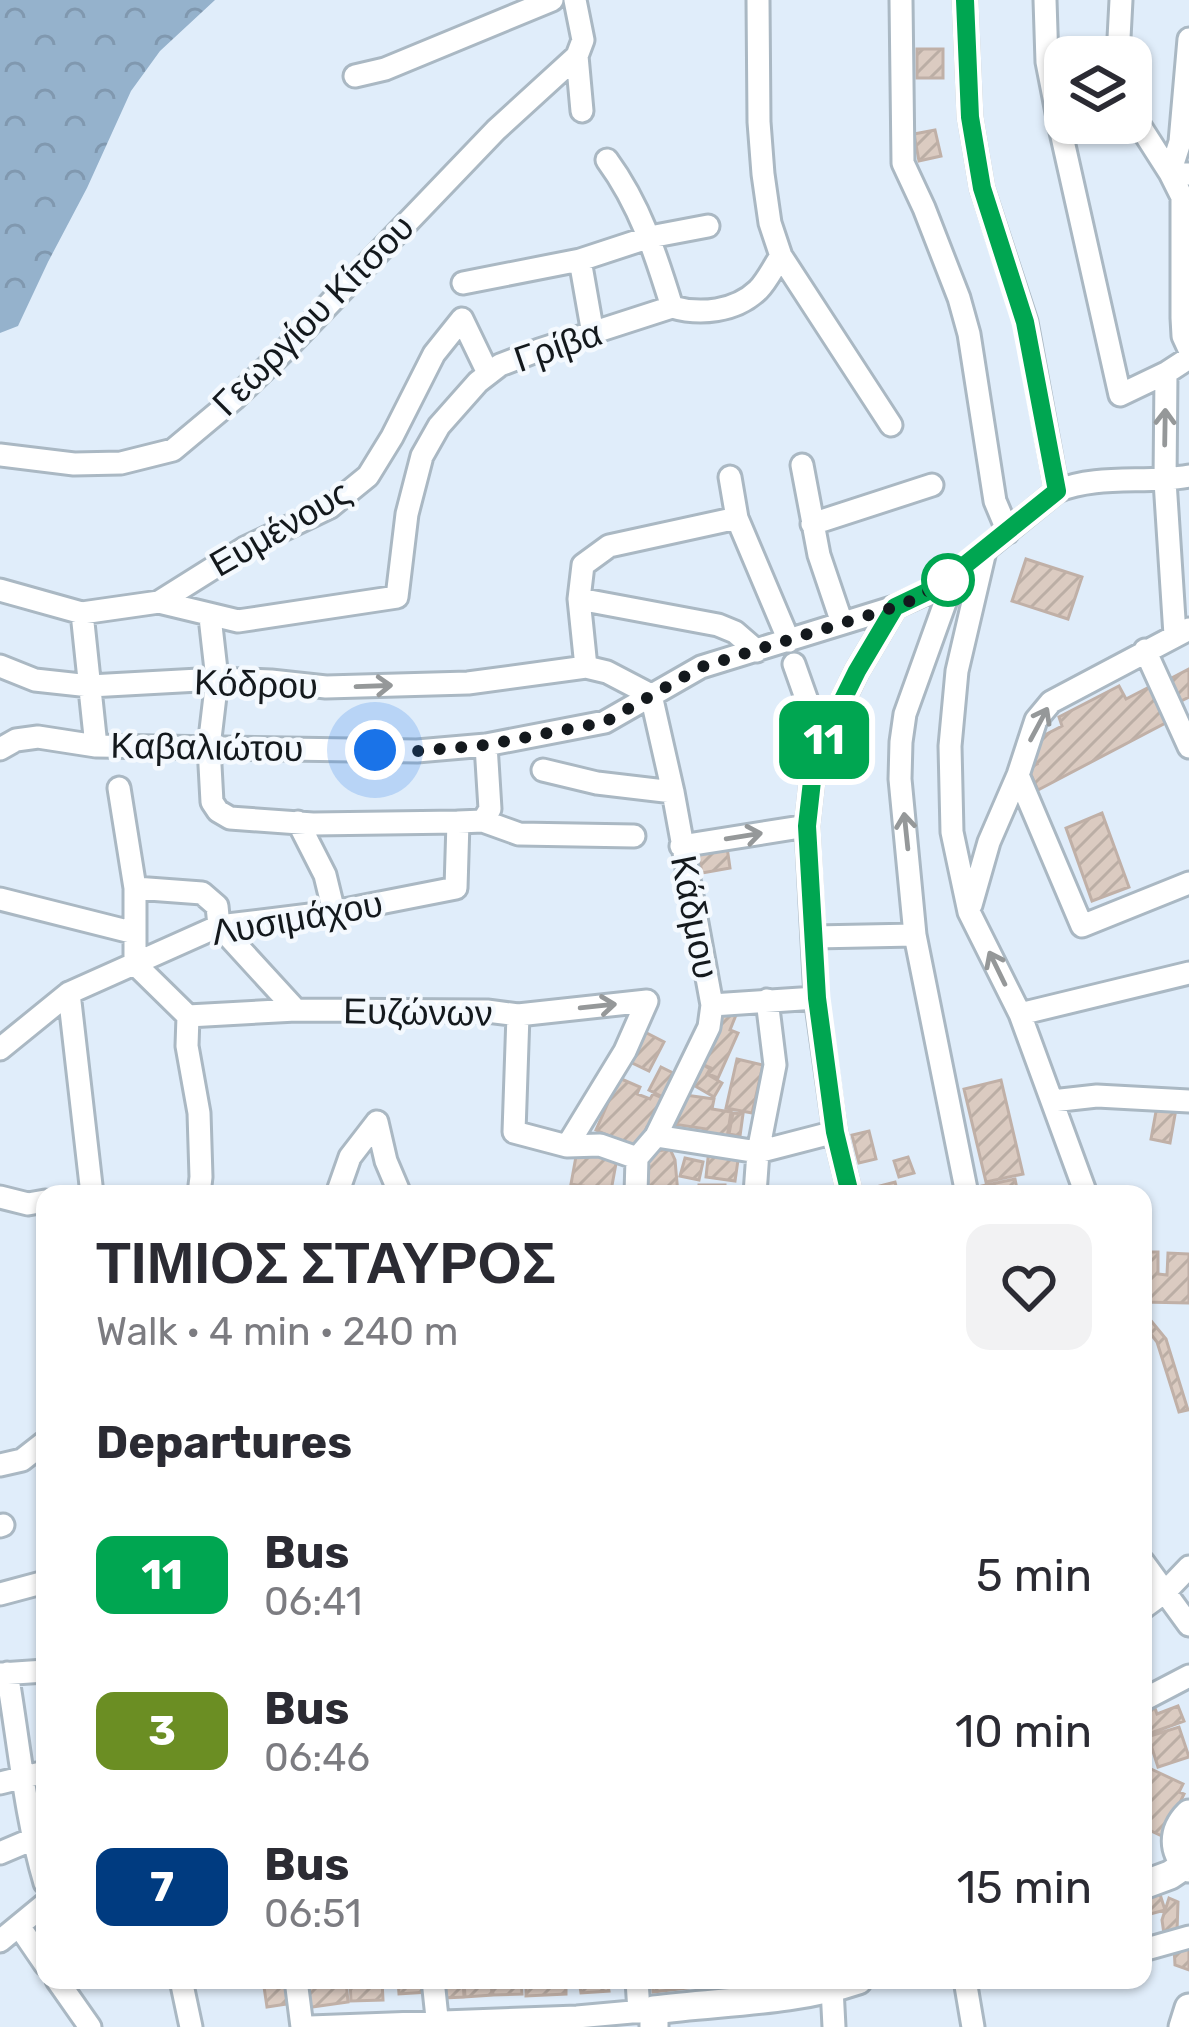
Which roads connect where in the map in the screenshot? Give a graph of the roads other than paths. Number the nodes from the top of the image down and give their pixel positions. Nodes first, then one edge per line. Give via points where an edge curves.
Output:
1 (552, 0) edge
2 (575, 0) edge
3 (758, 0) edge
4 (901, 0) edge
5 (965, 0) edge
6 (1045, 0) edge
7 (1121, 0) edge
8 (1119, 36) edge
9 (1189, 39) edge
10 (577, 56) junction
11 (355, 76) dead end
12 (582, 111) dead end
13 (1152, 139) edge
14 (607, 160) dead end
15 (1179, 174) edge
16 (708, 226) dead end
17 (650, 237) junction
18 (781, 256) junction
19 (580, 260) junction
20 (463, 283) dead end
21 (672, 307) junction
22 (593, 334) junction
23 (1189, 349) edge
24 (1189, 358) edge
25 (488, 373) junction
26 (1166, 373) junction
27 (891, 424) dead end
28 (0, 455) edge
29 (802, 465) dead end
30 (1189, 476) edge
31 (730, 477) dead end
32 (1165, 481) junction
33 (932, 485) dead end
34 (1057, 491) junction
35 (736, 518) junction
36 (812, 524) junction
37 (1008, 532) junction
38 (985, 551) junction
39 (955, 574) junction
40 (0, 590) edge
41 (579, 599) junction
42 (159, 602) junction
43 (895, 607) junction
44 (82, 613) junction
45 (210, 616) junction
46 (842, 623) junction
47 (1182, 632) edge
48 (789, 640) junction
49 (1145, 650) junction
50 (757, 651) junction
51 (794, 664) dead end
52 (0, 666) edge
53 (586, 667) junction
54 (217, 679) junction
55 (90, 686) junction
56 (651, 695) junction
57 (822, 742) junction
58 (486, 745) junction
59 (96, 746) junction
60 (209, 747) junction
61 (1189, 747) edge
62 (0, 748) edge
63 (543, 770) dead end
64 (1018, 775) junction
65 (119, 788) dead end
66 (673, 792) junction
67 (483, 821) junction
68 (298, 822) junction
69 (458, 822) junction
70 (807, 826) junction
71 (634, 836) dead end
72 (681, 846) junction
73 (1189, 884) edge
74 (135, 889) junction
75 (0, 899) edge
76 (334, 912) junction
77 (969, 912) junction
78 (219, 926) junction
79 (135, 933) junction
80 (915, 935) junction
81 (814, 937) junction
82 (135, 964) junction
83 (1189, 973) edge
84 (69, 993) junction
85 (817, 998) junction
86 (767, 1000) junction
87 (712, 1005) junction
88 (296, 1010) junction
89 (1019, 1014) junction
90 (518, 1015) junction
91 (188, 1016) junction
92 (0, 1048) edge
93 (1052, 1101) junction
94 (1189, 1101) edge
95 (835, 1132) junction
96 (656, 1136) junction
97 (567, 1146) junction
98 (758, 1152) junction
99 (637, 1159) junction
100 (91, 1185) edge
101 (200, 1185) edge
102 (340, 1185) edge
103 (396, 1185) edge
104 (636, 1185) edge
105 (756, 1185) edge
106 (848, 1185) edge
107 (965, 1185) edge
108 (1083, 1185) edge
109 (0, 1196) edge
110 (36, 1203) edge
111 (1189, 1567) edge
112 (1152, 1573) edge
113 (36, 1584) edge
114 (1166, 1591) junction
115 (0, 1594) edge
116 (1152, 1601) edge
117 (1189, 1625) edge
118 (36, 1672) edge
119 (3, 1674) edge
120 (1189, 1676) edge
121 (1152, 1695) edge
122 (35, 1773) edge
123 (0, 1783) edge
124 (1189, 1814) edge
125 (32, 1839) junction
126 (0, 1852) edge
127 (36, 1853) edge
128 (1187, 1866) edge
129 (1152, 1882) edge
130 (36, 1912) edge
131 (19, 1926) junction
132 (1189, 1937) edge
133 (0, 1941) edge
134 (1152, 1947) edge
135 (36, 1951) edge
136 (63, 1989) edge
137 (183, 1989) edge
138 (298, 1989) edge
139 (434, 1989) edge
140 (782, 1989) edge
141 (844, 1989) edge
142 (967, 1989) edge
143 (1189, 2008) edge
144 (649, 2016) edge
145 (438, 2024) edge
146 (90, 2027) edge
147 (191, 2027) edge
148 (306, 2027) edge
149 (834, 2027) edge
150 (973, 2027) edge
151 (1183, 2027) edge

1 - 11 street
2 - 10 street via 583,40
3 - 18 street via 763,174
4 - 37 street via 903,163 958,298 995,501
5 - 34 street via 982,188 1025,322
6 - 26 street via 1047,62 1120,395
7 - 8 street
9 - 15 street
10 - 12 street
10 - 28 street, Γεωργίου Κίτσου via 173,451 121,463
13 - 15 street
14 - 17 street
15 - 23 street
16 - 17 street
17 - 19 street
17 - 21 street
18 - 21 street, Γρίβα via 758,290 731,307
18 - 27 street
19 - 20 street
19 - 22 street
21 - 22 street, Γρίβα
22 - 25 street, Γρίβα
24 - 26 street
25 - 42 street, Ευμένους via 461,319 368,476 330,507
25 - 45 street, Γρίβα via 422,457 397,597 238,621
32 -> 26 street
29 - 36 street
30 - 32 street
31 - 35 street
32 - 34 street via 1078,482
32 - 47 street
33 - 36 street
34 - 37 street, Καβαλιώτου
35 - 41 street via 609,546 583,565
35 - 48 street
36 - 46 street
37 - 38 street, Καβαλιώτου
38 - 39 street, Καβαλιώτου
38 - 77 street via 957,671 950,746 952,832
39 - 43 street, Καβαλιώτου
80 -> 39 street via 901,742
40 - 44 street
41 - 50 street via 718,625
41 - 53 street
42 - 44 street
42 - 45 street
43 - 46 street, Καβαλιώτου
43 - 57 street
44 - 55 street
45 - 54 street
46 - 48 street, Καβαλιώτου
47 - 49 street
48 - 50 street, Καβαλιώτου
49 - 61 street
64 -> 49 street via 1036,720 1051,702
50 - 56 street, Καβαλιώτου via 701,667
51 - 57 street
52 - 55 street, Κόδρου via 35,680
54 -> 53 street, Κόδρου via 326,687 468,683
53 - 56 street
54 - 55 street, Κόδρου
54 - 60 street
55 - 59 street
56 - 58 street, Καβαλιώτου via 605,722
56 - 66 street, Κάδμου
57 - 70 street
58 - 60 street, Καβαλιώτου
58 - 67 street via 490,808
59 - 60 street, Καβαλιώτου
59 - 62 street, Καβαλιώτου via 38,737
60 - 68 street via 218,811
63 - 66 street
64 - 73 street via 1082,926
64 - 77 street
65 - 74 street
66 - 72 street, Κάδμου
67 - 69 street
67 - 71 street via 519,834
68 - 69 street
68 - 76 street
69 - 76 street, Λυσιμάχου via 456,888
72 -> 70 street
70 - 81 street
72 - 87 street, Κάδμου
74 - 78 street via 202,893 217,906
74 - 79 street
75 - 79 street
76 - 78 street, Λυσιμάχου
89 -> 77 street
78 - 82 street, Λυσιμάχου
78 - 88 street
79 - 82 street
80 - 81 street
80 - 107 street
81 - 85 street
82 - 84 street, Λυσιμάχου
82 - 91 street
83 - 89 street
84 - 92 street, Λυσιμάχου
84 - 100 street
85 - 86 street
85 - 95 street
86 - 87 street
86 - 98 street via 775,1064
87 - 96 street, Κάδμου via 709,1028
88 - 90 street, Ευζώνων
88 - 91 street, Ευζώνων
89 - 93 street
90 - 97 street via 514,1132
90 -> 97 street, Ευζώνων via 647,1001
91 - 101 street
93 - 94 street
93 - 108 street
95 - 98 street
95 - 106 street
96 - 98 street
96 - 99 street, Κάδμου
97 - 99 street via 599,1145
98 - 105 street
99 - 104 street
102 - 103 street via 377,1122
109 - 110 street
111 - 114 street
112 - 114 street
113 - 115 street
114 - 116 street
114 - 117 street
118 - 119 street
119 - 122 street
120 - 121 street
122 - 123 street
122 - 125 street
124 - 128 main road via 1175,1842
125 - 126 street
125 - 127 street
128 - 129 main road
130 - 131 street
131 - 133 street
131 - 135 street
132 - 134 street
136 - 146 street
137 - 147 street
138 - 148 street
139 - 145 street
140 - 144 main road
141 - 149 street
142 - 150 street
143 - 151 main road
144 - 145 street
145 - 148 street

